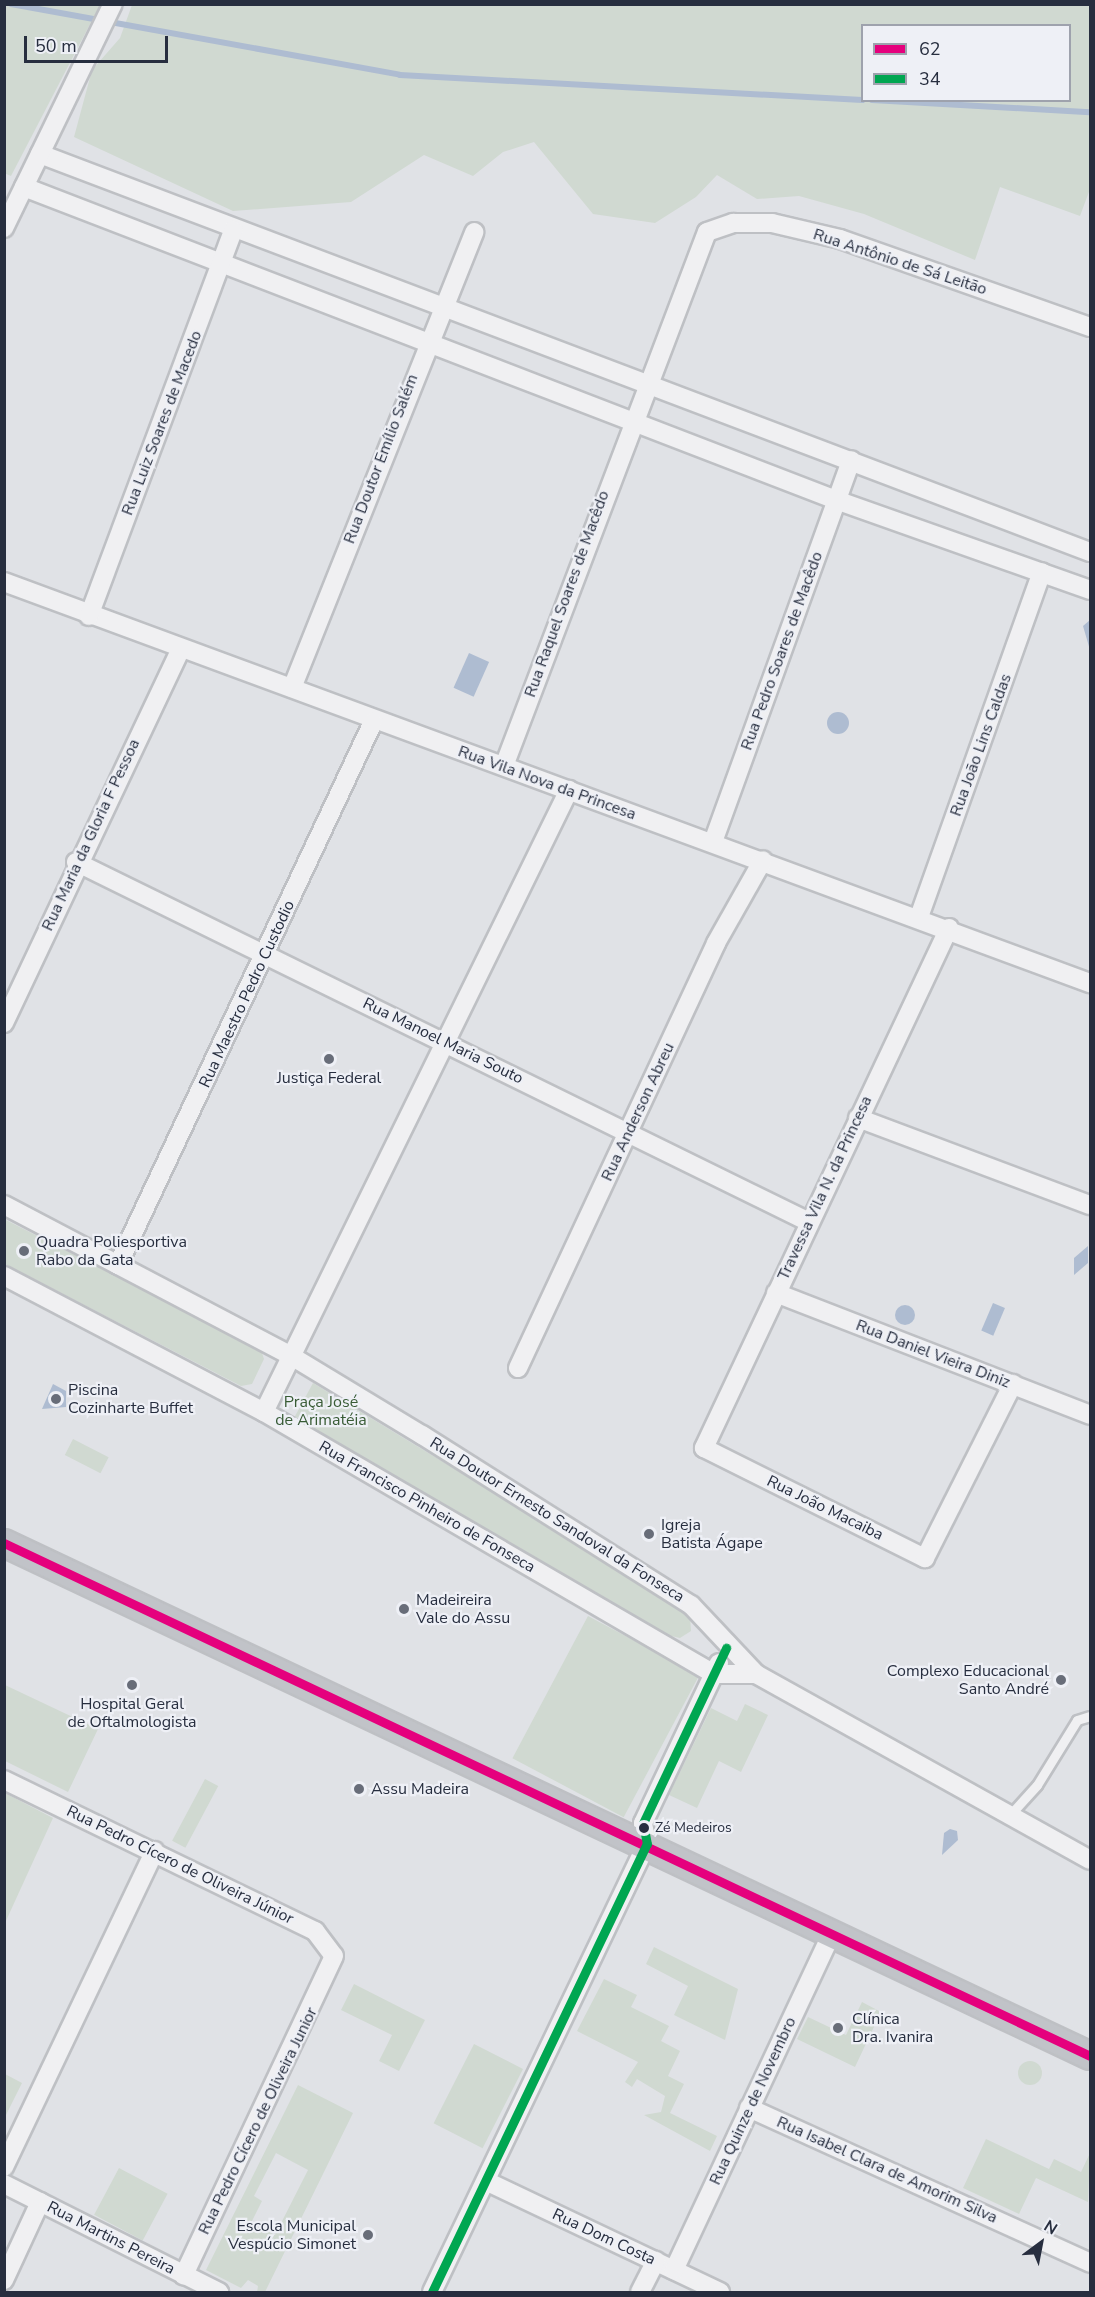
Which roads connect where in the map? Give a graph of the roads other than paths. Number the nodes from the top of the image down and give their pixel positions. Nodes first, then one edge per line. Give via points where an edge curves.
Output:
1 (113, 4) edge
2 (40, 154) junction
3 (24, 188) junction
4 (6, 220) edge
5 (233, 230) junction
6 (474, 232) dead end
7 (707, 232) joint
8 (223, 266) junction
9 (442, 308) junction
10 (1090, 327) edge
11 (426, 343) junction
12 (647, 382) junction
13 (631, 422) junction
14 (851, 460) junction
15 (836, 500) junction
16 (1090, 552) edge
17 (1042, 572) junction
18 (4, 582) edge
19 (1090, 590) edge
20 (89, 616) junction
21 (181, 649) junction
22 (292, 688) junction
23 (373, 722) junction
24 (504, 766) junction
25 (569, 790) junction
26 (713, 842) junction
27 (764, 860) junction
28 (76, 862) junction
29 (920, 918) junction
30 (949, 928) junction
31 (266, 954) junction
32 (1090, 983) edge
33 (4, 1023) edge
34 (447, 1044) junction
35 (858, 1118) junction
36 (629, 1132) junction
37 (4, 1205) edge
38 (1090, 1205) edge
39 (809, 1222) junction
40 (118, 1265) junction
41 (4, 1276) edge
42 (776, 1293) junction
43 (293, 1357) junction
44 (518, 1368) dead end
45 (1012, 1384) junction
46 (264, 1412) junction
47 (1090, 1415) edge
48 (704, 1448) joint
49 (4, 1543) edge
50 (726, 1648) junction
51 (714, 1674) junction
52 (756, 1674) junction
53 (1090, 1716) edge
54 (4, 1780) edge
55 (1008, 1817) junction
56 (647, 1844) junction
57 (155, 1851) junction
58 (1090, 1860) edge
59 (832, 1932) junction
60 (332, 1967) joint
61 (1090, 2056) edge
62 (749, 2108) junction
63 (4, 2167) edge
64 (488, 2182) junction
65 (4, 2184) edge
66 (40, 2202) junction
67 (656, 2261) junction
68 (1090, 2263) edge
69 (674, 2270) junction
70 (184, 2275) junction
71 (4, 2280) edge
72 (216, 2292) edge
73 (432, 2292) edge
74 (640, 2292) edge
75 (720, 2292) edge

1 - 2 street
2 - 3 street
2 - 5 street
3 - 4 street
3 - 8 street
5 - 8 street, Rua Luiz Soares de Macedo
5 - 9 street
6 - 9 street, Rua Doutor Emílio Salém
7 - 10 street, Rua Antônio de Sá Leitão via 733,223 772,223 840,239
7 - 12 street, Rua Raquel Soares de Macêdo
8 - 11 street
8 - 20 street, Rua Luiz Soares de Macedo
9 - 11 street, Rua Doutor Emílio Salém
9 - 12 street
11 - 13 street
11 - 22 street, Rua Doutor Emílio Salém
12 - 13 street, Rua Raquel Soares de Macêdo
12 - 14 street
13 - 15 street
13 - 24 street, Rua Raquel Soares de Macêdo
14 - 15 street, Rua Pedro Soares de Macêdo
14 - 16 street
15 - 17 street
15 - 26 street, Rua Pedro Soares de Macêdo
17 - 19 street
17 - 29 street, Rua João Lins Caldas
18 - 20 street, Rua Vila Nova da Princesa
20 - 21 street, Rua Vila Nova da Princesa
21 - 22 street, Rua Vila Nova da Princesa
21 - 28 street, Rua Maria da Gloria F Pessoa
22 - 23 street, Rua Vila Nova da Princesa
23 - 24 street, Rua Vila Nova da Princesa
23 - 31 street, Rua Maestro Pedro Custodio
24 - 25 street, Rua Vila Nova da Princesa
25 - 26 street, Rua Vila Nova da Princesa
25 - 34 street
26 - 27 street, Rua Vila Nova da Princesa
27 - 29 street, Rua Vila Nova da Princesa
27 - 36 street, Rua Anderson Abreu via 716,943
28 - 31 street, Rua Manoel Maria Souto
28 - 33 street, Rua Maria da Gloria F Pessoa
29 - 30 street, Rua Vila Nova da Princesa
30 - 32 street, Rua Vila Nova da Princesa
30 - 35 street, Travessa Vila N. da Princesa
31 - 34 street, Rua Manoel Maria Souto
31 - 40 street, Rua Maestro Pedro Custodio
34 - 36 street, Rua Manoel Maria Souto
34 - 43 street
35 - 38 street
35 - 39 street, Travessa Vila N. da Princesa
36 - 39 street, Rua Manoel Maria Souto
36 - 44 street, Rua Anderson Abreu
37 - 40 street, Rua Doutor Ernesto Sandoval da Fonseca
39 - 42 street, Travessa Vila N. da Princesa
40 - 43 street, Rua Doutor Ernesto Sandoval da Fonseca
41 - 46 street, Rua Francisco Pinheiro de Fonseca
42 - 45 street, Rua Daniel Vieira Diniz
42 - 48 street, Travessa Vila N. da Princesa
43 - 46 street
43 - 50 street, Rua Doutor Ernesto Sandoval da Fonseca via 691,1605
45 - 47 street, Rua Daniel Vieira Diniz
45 - 48 street, Rua João Macaiba via 925,1558
46 - 51 street, Rua Francisco Pinheiro de Fonseca
49 - 56 main road
50 - 51 street
50 - 52 street, Rua Doutor Ernesto Sandoval da Fonseca
51 - 52 street
51 - 56 street via 643,1823
52 - 55 street, Rua Doutor Ernesto Sandoval da Fonseca
53 - 55 lane via 1077,1720 1037,1785
54 - 57 street, Rua Pedro Cícero de Oliveira Júnior
55 - 58 street, Rua Doutor Ernesto Sandoval da Fonseca
56 - 59 main road
56 - 64 street
57 - 60 street, Rua Pedro Cícero de Oliveira Júnior via 315,1931 331,1948
57 - 63 street
59 - 61 main road
59 - 62 street, Rua Quinze de Novembro
60 - 70 street, Rua Pedro Cícero de Oliveira Junior
62 - 68 street, Rua Isabel Clara de Amorim Silva
62 - 69 street, Rua Quinze de Novembro
64 - 67 street, Rua Dom Costa
64 - 73 street
65 - 66 street, Rua Martins Pereira
66 - 70 street, Rua Martins Pereira
66 - 71 street
67 - 69 street, Rua Dom Costa
67 - 74 street
69 - 75 street, Rua Dom Costa
70 - 72 street, Rua Martins Pereira

